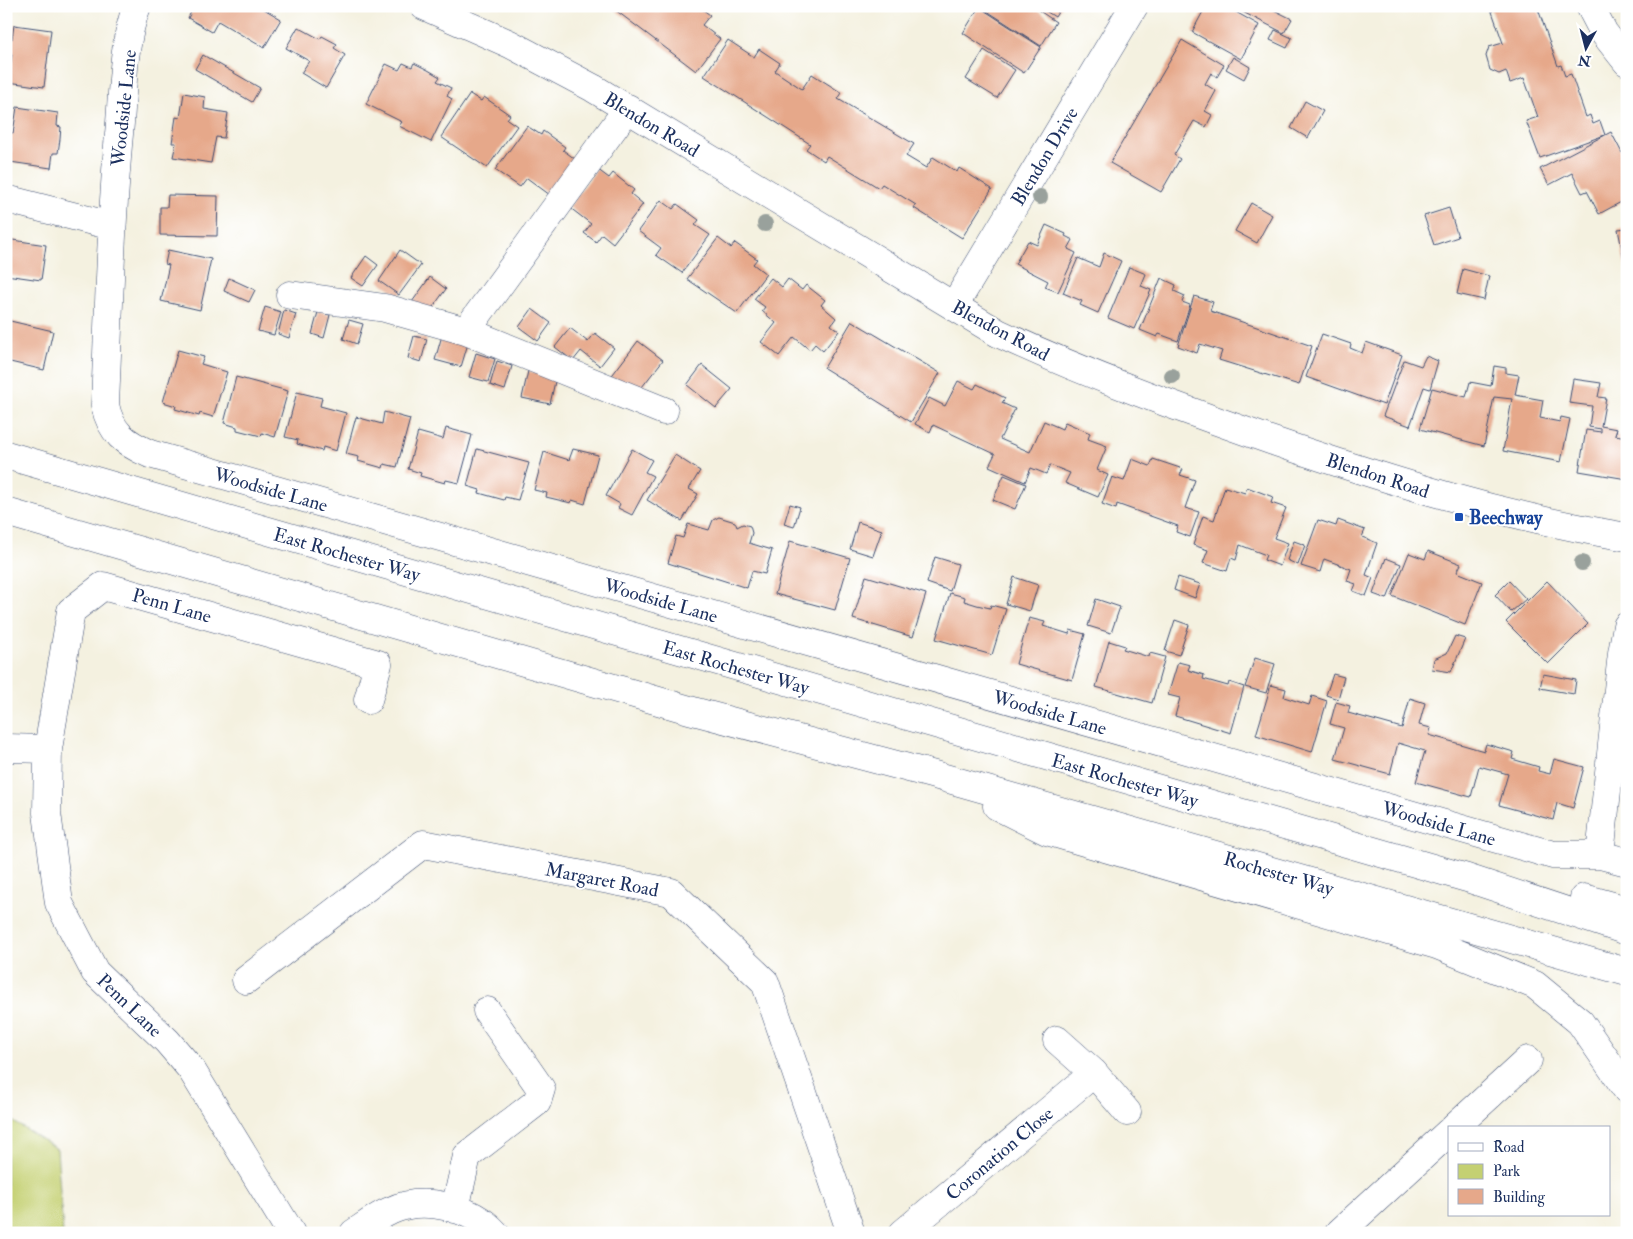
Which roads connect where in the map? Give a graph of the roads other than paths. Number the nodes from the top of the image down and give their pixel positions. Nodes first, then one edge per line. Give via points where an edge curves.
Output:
1 (137, 6) edge
2 (424, 6) edge
3 (1134, 6) edge
4 (1590, 6) edge
5 (1627, 62) edge
6 (628, 108) junction
7 (6, 199) edge
8 (112, 226) junction
9 (290, 295) dead end
10 (954, 306) junction
11 (466, 331) junction
12 (664, 411) dead end
13 (6, 455) edge
14 (6, 512) edge
15 (1627, 536) edge
16 (1627, 626) edge
17 (368, 700) dead end
18 (6, 748) edge
19 (48, 749) junction
20 (931, 774) junction
21 (1600, 855) junction
22 (1627, 862) edge
23 (1467, 878) junction
24 (1627, 910) edge
25 (1627, 930) edge
26 (1627, 972) edge
27 (246, 980) dead end
28 (487, 1011) dead end
29 (1057, 1040) dead end
30 (1528, 1060) dead end
31 (1094, 1073) junction
32 (1627, 1090) edge
33 (1127, 1112) dead end
34 (1456, 1126) edge
35 (1448, 1133) edge
36 (455, 1209) junction
37 (291, 1233) edge
38 (354, 1233) edge
39 (495, 1233) edge
40 (850, 1233) edge
41 (903, 1233) edge
42 (1339, 1233) edge

1 - 8 main road, Woodside Lane via 125,64
2 - 6 main road, Blendon Road via 510,44
3 - 10 main road, Blendon Drive
4 - 5 main road via 1604,32
6 - 10 main road, Blendon Road
6 - 11 main road
7 - 8 main road
8 - 21 main road, Woodside Lane via 105,405 113,429 143,451 1553,855
9 - 11 main road via 385,308
10 - 15 main road, Blendon Road via 998,333 1051,358 1141,394 1329,460 1481,507 1567,527
11 - 12 main road
13 - 23 main road, East Rochester Way
14 - 20 main road via 692,711
16 - 21 main road via 1620,662
17 - 19 main road, Penn Lane via 378,664 103,586 71,611
18 - 19 main road
19 - 37 main road, Penn Lane via 47,813 59,903 95,972 191,1069
20 - 26 main road, Rochester Way
20 - 32 main road via 1047,831 1437,944 1535,986 1580,1022
21 - 22 main road, Woodside Lane
23 - 24 main road via 1565,893
23 - 25 main road
27 - 40 main road, Margaret Road via 423,844 671,892 765,982
28 - 36 main road via 541,1089 537,1102 467,1156
29 - 31 main road
30 - 34 main road
31 - 33 main road
31 - 41 main road, Coronation Close
35 - 42 main road
36 - 38 main road via 407,1205 391,1210
36 - 39 main road via 474,1216

